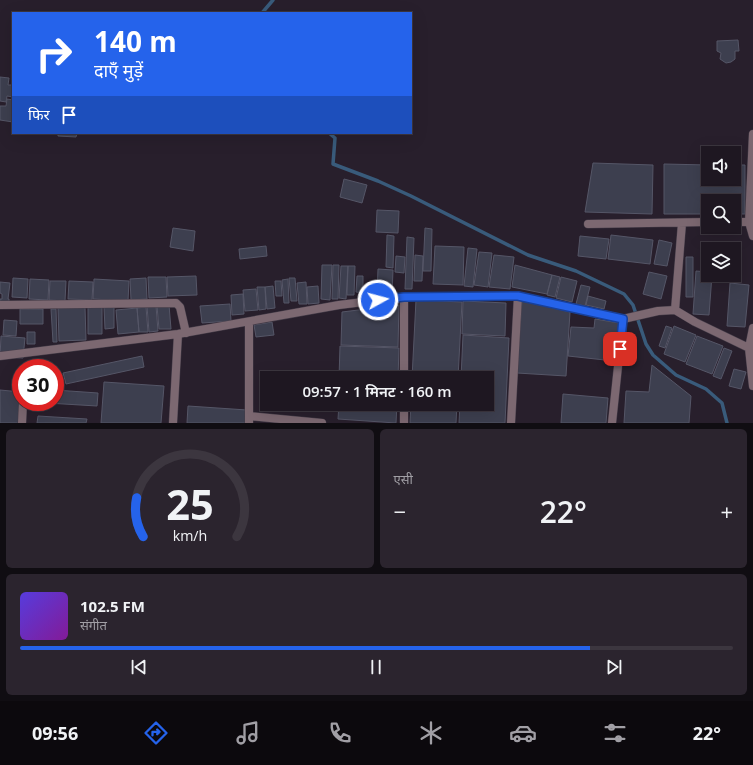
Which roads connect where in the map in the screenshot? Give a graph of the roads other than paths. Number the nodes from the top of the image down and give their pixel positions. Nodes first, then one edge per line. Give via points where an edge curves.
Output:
1 (753, 134) edge
2 (701, 222) edge
3 (751, 222) edge
4 (682, 223) junction
5 (588, 224) dead end
6 (753, 236) edge
7 (518, 296) junction
8 (404, 297) junction
9 (0, 305) edge
10 (676, 310) junction
11 (623, 319) junction
12 (249, 322) junction
13 (753, 328) edge
14 (182, 334) junction
15 (749, 348) junction
16 (0, 356) edge
17 (404, 371) edge
18 (753, 386) edge
19 (23, 411) edge
20 (404, 411) edge
21 (249, 420) edge
22 (22, 423) edge
23 (174, 423) edge
24 (322, 423) edge
25 (404, 423) edge
26 (511, 423) edge
27 (612, 423) edge

1 - 3 street
2 - 4 street
3 - 6 street
4 - 5 street
4 - 10 street
7 - 8 street
7 - 11 street
7 - 26 street
8 - 12 street
8 - 17 street
9 - 14 street via 176,303 180,307
10 - 11 street via 658,311
10 - 15 street
11 - 27 street
12 - 14 street
12 - 21 street
13 - 15 street
14 - 16 street
14 - 23 street
15 - 18 street
19 - 22 street
20 - 25 street
21 - 24 street

